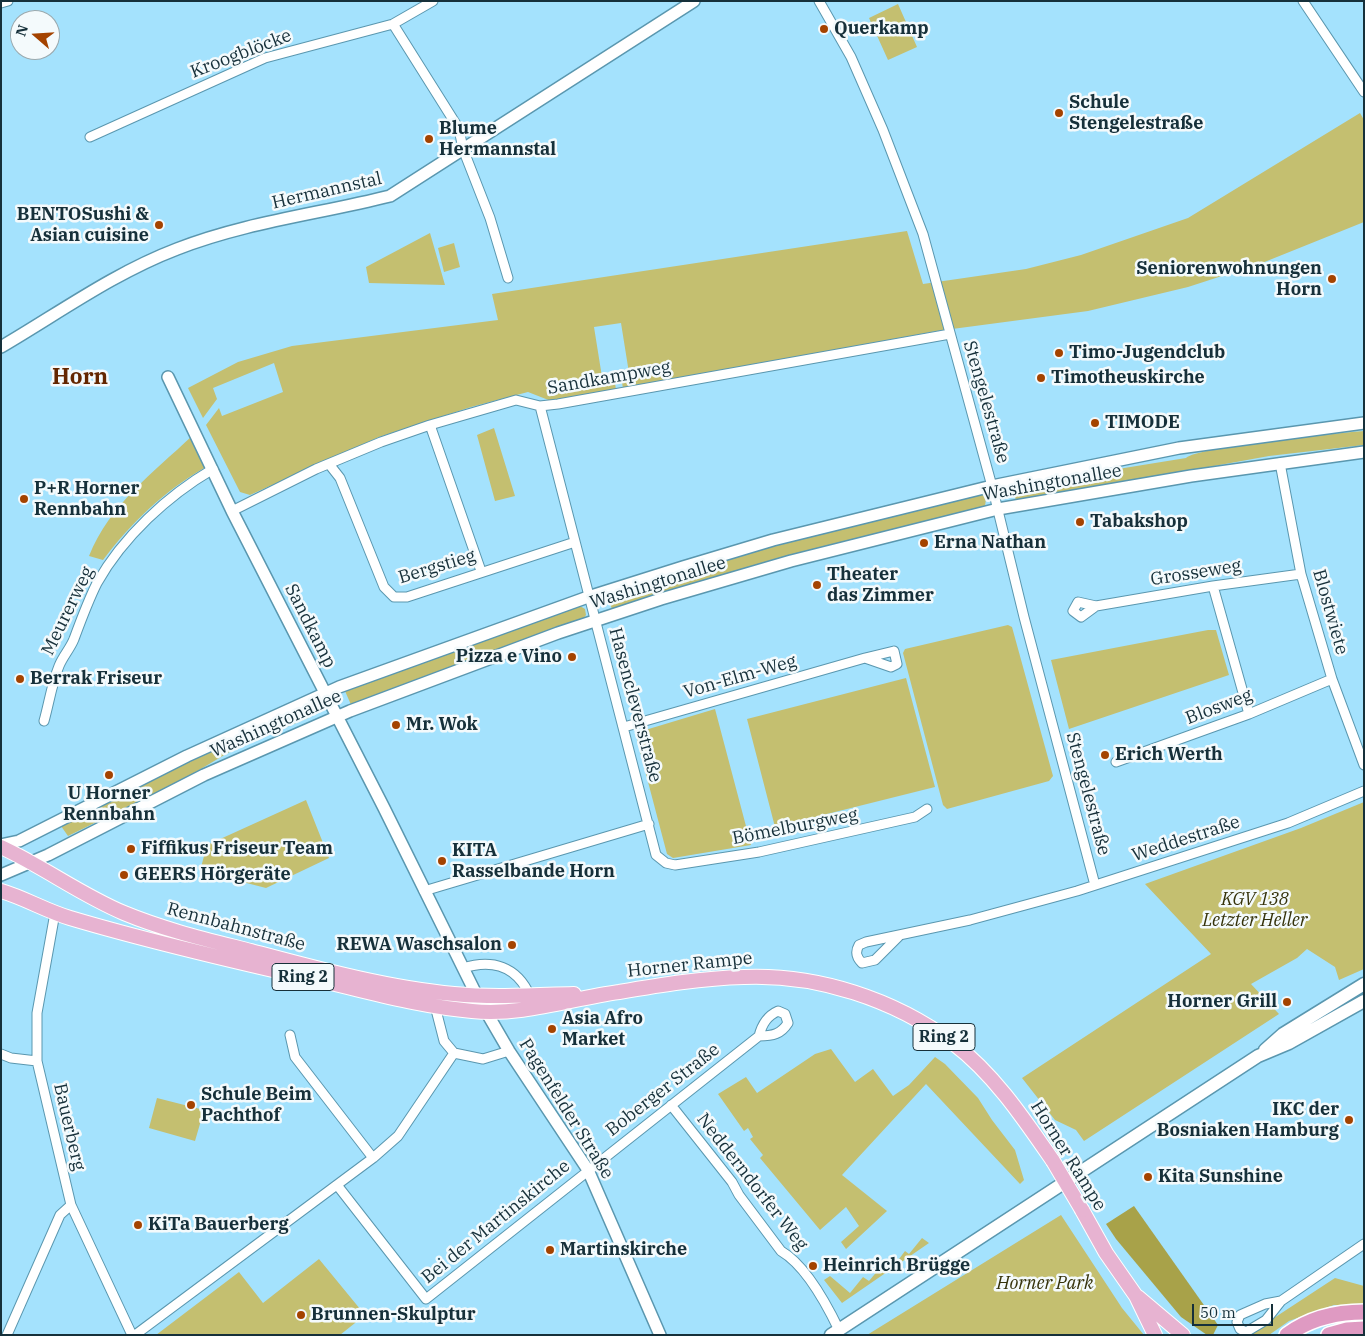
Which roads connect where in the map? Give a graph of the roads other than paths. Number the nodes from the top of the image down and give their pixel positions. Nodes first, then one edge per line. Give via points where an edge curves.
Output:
1 (8, 1) edge
2 (433, 1) edge
3 (694, 1) edge
4 (819, 1) edge
5 (1303, 1) edge
6 (1, 3) edge
7 (393, 24) junction
8 (1364, 92) edge
9 (90, 136) dead end
10 (463, 149) junction
11 (508, 278) dead end
12 (950, 334) junction
13 (1, 346) edge
14 (168, 377) dead end
15 (540, 406) junction
16 (1364, 423) edge
17 (430, 425) junction
18 (1364, 452) edge
19 (1280, 463) junction
20 (329, 464) junction
21 (213, 469) junction
22 (992, 486) junction
23 (998, 509) junction
24 (232, 511) junction
25 (575, 542) junction
26 (480, 571) junction
27 (1301, 574) junction
28 (1214, 586) junction
29 (588, 597) junction
30 (1096, 606) dead end
31 (596, 619) junction
32 (865, 658) dead end
33 (1332, 679) junction
34 (325, 694) junction
35 (1249, 714) junction
36 (336, 717) junction
37 (44, 721) dead end
38 (624, 727) junction
39 (1116, 762) dead end
40 (1364, 765) edge
41 (1364, 791) edge
42 (927, 809) dead end
43 (649, 824) junction
44 (1, 846) edge
45 (33, 862) junction
46 (666, 863) joint
47 (1, 875) edge
48 (1095, 885) junction
49 (1, 891) edge
50 (424, 891) junction
51 (55, 913) junction
52 (899, 936) dead end
53 (463, 968) junction
54 (1364, 984) edge
55 (612, 992) junction
56 (477, 996) junction
57 (530, 996) junction
58 (1364, 1001) edge
59 (436, 1006) junction
60 (487, 1013) junction
61 (290, 1035) dead end
62 (759, 1036) dead end
63 (509, 1051) junction
64 (454, 1053) junction
65 (1, 1054) edge
66 (1258, 1056) junction
67 (37, 1061) junction
68 (671, 1105) junction
69 (373, 1158) junction
70 (588, 1170) junction
71 (337, 1185) junction
72 (70, 1205) junction
73 (1364, 1244) edge
74 (1136, 1296) junction
75 (1281, 1301) junction
76 (1364, 1312) edge
77 (1364, 1329) edge
78 (835, 1332) edge
79 (7, 1335) edge
80 (134, 1335) edge
81 (660, 1335) edge
82 (1155, 1335) edge
83 (1183, 1335) edge
84 (1288, 1335) edge
85 (1329, 1335) edge

1 - 6 street
2 - 7 street, Kroogblöcke
3 - 10 street, Hermannstal
4 - 12 street, Stengelestraße via 851,57 884,130 923,234
5 - 8 street
7 - 9 street, Kroogblöcke via 265,58
7 - 10 street via 459,129
10 - 11 street via 490,218
10 - 13 street, Hermannstal via 390,196 241,228 176,249 114,279
12 - 15 street, Sandkampweg
12 - 22 street, Stengelestraße
14 - 21 street, Sandkamp
15 - 17 street, Sandkampweg via 516,400
15 - 25 street, Hasencleverstraße
16 - 22 street, Washingtonallee via 1179,448
17 - 20 street, Sandkampweg
17 - 26 street
18 - 19 street, Washingtonallee
19 - 23 street, Washingtonallee
19 - 27 street, Blostwiete
20 - 24 street, Sandkampweg
20 - 26 street, Bergstieg via 340,478 384,587 394,597 406,597
21 - 24 street, Sandkamp
21 - 37 street, Meurerweg via 153,514 107,568 59,665
22 - 23 street, Stengelestraße
22 - 29 street, Washingtonallee via 773,540
23 - 31 street, Washingtonallee via 791,561
23 - 48 street, Stengelestraße
24 - 34 street, Sandkamp
25 - 26 street, Bergstieg
25 - 29 street, Hasencleverstraße
27 - 28 street, Grosseweg
27 - 33 street, Blostwiete
28 - 30 street, Grosseweg
28 - 35 street
29 - 31 street, Hasencleverstraße
29 - 34 street, Washingtonallee
31 - 36 street, Washingtonallee
31 - 38 street, Hasencleverstraße
32 - 38 street, Von-Elm-Weg
33 - 35 street, Blosweg
33 - 40 street, Blostwiete
34 - 36 street, Sandkamp
34 - 44 street, Washingtonallee via 187,756 18,841
35 - 39 street, Blosweg
36 - 45 street, Washingtonallee via 204,775
36 - 50 street, Sandkamp
38 - 43 street, Hasencleverstraße
41 - 48 street, Weddestraße via 1288,822
42 - 46 street, Bömelburgweg via 915,817 787,846 676,865
43 - 46 street, Hasencleverstraße via 656,855
43 - 50 street
44 - 45 main road, Rennbahnstraße
45 - 47 street, Washingtonallee
45 - 56 main road, Rennbahnstraße / Ring 2 via 123,913 166,928 337,972 435,992
48 - 52 street, Weddestraße
49 - 51 main road, Rennbahnstraße / Ring 2
50 - 53 street, Sandkamp
51 - 59 main road, Rennbahnstraße / Ring 2 via 286,973
51 - 67 street, Bauerberg via 37,1013
53 - 56 street, Sandkamp
53 - 57 street via 478,963 505,968 517,976
54 - 66 main road via 1283,1034
55 - 57 main road, Horner Rampe / Ring 2
55 - 60 main road, Horner Rampe / Ring 2 via 526,1011
55 - 74 main road, Horner Rampe / Ring 2, bridge via 744,977 791,979 828,985 879,1002 912,1018 954,1044 1014,1106 1053,1161 1106,1253
56 - 57 main road, Horner Rampe / Ring 2
56 - 60 street
58 - 66 main road via 1289,1043
59 - 60 main road, Rennbahnstraße / Ring 2
59 - 64 street via 444,1041
60 - 63 street, Pagenfelder Straße
61 - 69 street via 295,1057
62 - 68 street, Boberger Straße
63 - 64 street via 483,1059
63 - 70 street, Pagenfelder Straße
64 - 69 street via 398,1136
65 - 67 street
66 - 78 main road
67 - 72 street, Bauerberg
68 - 70 street, Boberger Straße
68 - 78 street, Nedderndorfer Weg via 781,1251 789,1256 814,1287
69 - 71 street
70 - 71 street, Bei der Martinskirche via 426,1299
70 - 81 street, Pagenfelder Straße
71 - 80 street
72 - 79 street via 60,1214
72 - 80 street, Bauerberg
73 - 75 street
74 - 82 main road, Horner Rampe / Ring 2
74 - 83 main road, Horner Rampe / Ring 2
75 - 75 street via 1240,1315 1237,1322 1240,1329 1246,1332 1254,1329
76 - 84 highway via 1316,1319
77 - 85 highway

